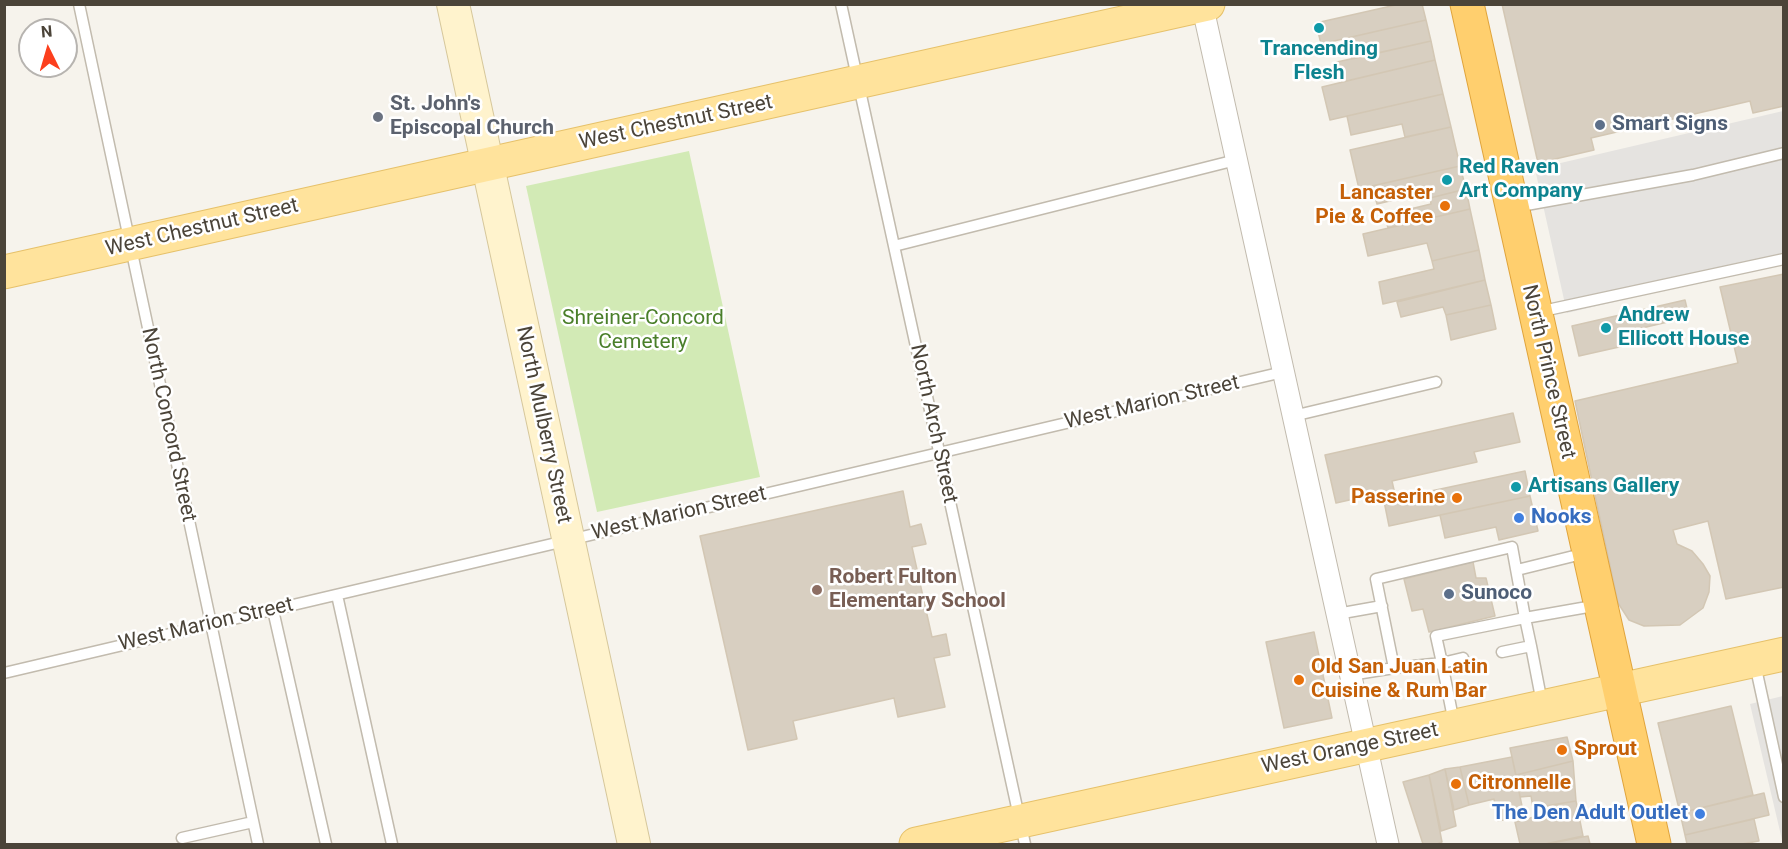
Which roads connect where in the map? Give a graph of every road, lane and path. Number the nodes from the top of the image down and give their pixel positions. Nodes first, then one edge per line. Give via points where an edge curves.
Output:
1 (79, 4) edge
2 (453, 4) edge
3 (841, 4) edge
4 (1467, 4) edge
5 (1204, 5) edge
6 (859, 82) junction
7 (1784, 153) edge
8 (1236, 160) junction
9 (488, 165) junction
10 (1512, 207) junction
11 (129, 244) junction
12 (894, 246) junction
13 (1784, 259) edge
14 (4, 272) edge
15 (1535, 313) junction
16 (1283, 372) junction
17 (1436, 382) dead end
18 (1293, 416) junction
19 (940, 453) junction
20 (568, 540) junction
21 (1589, 552) junction
22 (1517, 570) junction
23 (337, 595) junction
24 (1600, 604) junction
25 (1382, 606) junction
26 (273, 610) junction
27 (1337, 614) junction
28 (1525, 618) junction
29 (210, 624) junction
30 (1531, 646) junction
31 (1502, 652) dead end
32 (1769, 657) edge
33 (1463, 658) dead end
34 (1442, 663) junction
35 (1394, 668) junction
36 (4, 672) edge
37 (1350, 675) junction
38 (1619, 691) junction
39 (1543, 707) junction
40 (1455, 726) junction
41 (1366, 746) junction
42 (1784, 796) edge
43 (253, 822) junction
44 (1022, 832) edge
45 (182, 838) dead end
46 (258, 844) edge
47 (326, 844) edge
48 (392, 844) edge
49 (634, 844) edge
50 (916, 844) edge
51 (1388, 844) edge
52 (1654, 844) edge

1 - 11 lane, North Concord Street
2 - 9 street, North Mulberry Street
3 - 6 lane, North Arch Street
4 - 10 highway, North Prince Street
5 - 6 main road, West Chestnut Street
5 - 8 street
6 - 9 main road, West Chestnut Street
6 - 12 lane, North Arch Street
7 - 10 lane via 1692,175
8 - 12 lane
8 - 16 street
9 - 11 main road, West Chestnut Street
9 - 20 street, North Mulberry Street
10 - 15 highway, North Prince Street
11 - 14 main road, West Chestnut Street
11 - 29 lane, North Concord Street
12 - 19 lane, North Arch Street
13 - 15 lane
15 - 21 highway, North Prince Street via 1565,422
16 - 18 street
16 - 19 lane, West Marion Street
17 - 18 lane
18 - 27 street
19 - 20 lane, West Marion Street
19 - 44 lane, North Arch Street
20 - 23 lane, West Marion Street
20 - 49 street, North Mulberry Street
21 - 22 lane
21 - 24 highway, North Prince Street
22 - 25 lane via 1512,547 1376,579
22 - 28 lane
23 - 26 lane, West Marion Street
23 - 48 lane
24 - 28 lane
24 - 38 highway, North Prince Street
25 - 27 lane
25 - 35 lane
26 - 29 lane, West Marion Street
26 - 47 lane
27 - 37 street
28 - 30 lane
28 - 34 lane via 1436,636
29 - 36 lane, West Marion Street
29 - 43 lane, North Concord Street
30 - 31 lane
30 - 39 lane
32 - 38 main road, West Orange Street
32 - 42 lane
33 - 34 lane
34 - 35 lane
34 - 40 lane
35 - 37 lane
37 - 41 street
38 - 39 main road, West Orange Street
38 - 52 highway, North Prince Street
39 - 40 main road, West Orange Street
40 - 41 main road, West Orange Street
41 - 44 main road, West Orange Street
41 - 51 street
43 - 45 lane
43 - 46 lane, North Concord Street
44 - 50 main road, West Orange Street

